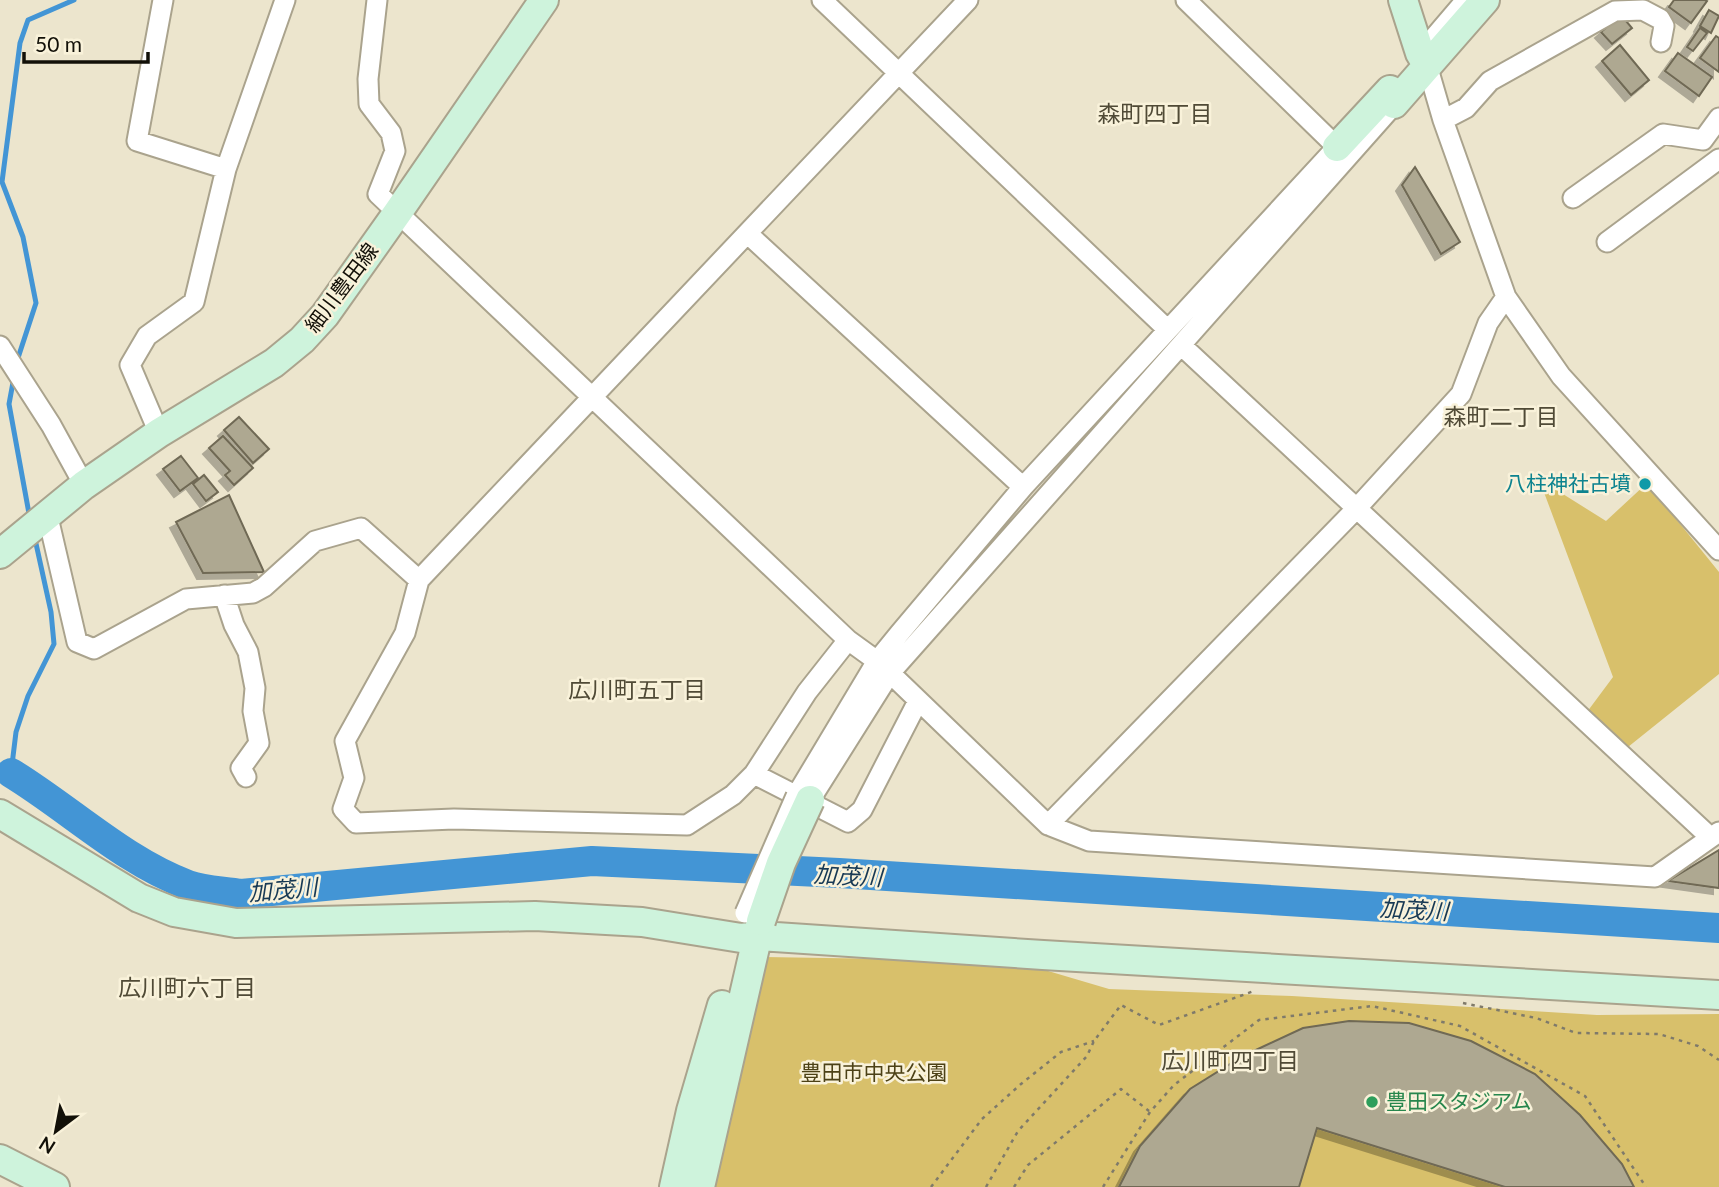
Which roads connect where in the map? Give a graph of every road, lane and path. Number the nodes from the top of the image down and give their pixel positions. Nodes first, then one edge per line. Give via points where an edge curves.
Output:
1 (163, 0) edge
2 (285, 0) edge
3 (377, 0) edge
4 (544, 0) edge
5 (822, 0) edge
6 (968, 0) edge
7 (1186, 0) edge
8 (1403, 0) edge
9 (1466, 0) edge
10 (1485, 0) edge
11 (1661, 42) dead end
12 (1424, 59) junction
13 (899, 72) junction
14 (1392, 97) junction
15 (1719, 118) edge
16 (1443, 120) junction
17 (1703, 140) junction
18 (1337, 147) junction
19 (1719, 158) edge
20 (226, 169) junction
21 (1573, 198) dead end
22 (398, 212) junction
23 (748, 234) junction
24 (1607, 242) dead end
25 (1506, 297) junction
26 (1168, 330) junction
27 (1182, 346) junction
28 (4, 352) edge
29 (594, 398) junction
30 (159, 433) junction
31 (84, 485) junction
32 (1023, 487) junction
33 (1356, 509) junction
34 (47, 513) junction
35 (1719, 550) edge
36 (0, 554) edge
37 (419, 580) junction
38 (224, 595) junction
39 (848, 640) junction
40 (884, 667) junction
41 (918, 701) junction
42 (754, 774) junction
43 (246, 777) dead end
44 (803, 798) joint
45 (0, 814) edge
46 (1048, 825) junction
47 (1715, 835) edge
48 (752, 927) junction
49 (1259, 989) dead end
50 (1719, 995) edge
51 (1454, 1002) dead end
52 (1094, 1041) junction
53 (1719, 1060) edge
54 (1150, 1112) junction
55 (0, 1159) edge
56 (55, 1187) edge
57 (674, 1187) edge
58 (700, 1187) edge
59 (931, 1187) edge
60 (986, 1187) edge
61 (1014, 1187) edge
62 (1103, 1187) edge
63 (1646, 1187) edge

1 - 20 street via 136,141
2 - 20 street
3 - 22 street via 369,104 391,133 395,150 378,194
4 - 22 street, 細川豊田線
5 - 13 street
6 - 13 street
7 - 18 street
8 - 12 street
9 - 12 street
10 - 12 street
11 - 16 street via 1664,26 1660,19 1643,10 1615,11 1490,81 1466,108
12 - 14 street
12 - 16 street
13 - 23 street
13 - 26 street
14 - 18 street
14 - 27 street
15 - 17 street
16 - 25 street
17 - 19 street
17 - 21 street via 1663,134
18 - 26 street
19 - 24 street
20 - 30 street via 194,302 147,336 130,365
22 - 29 street
22 - 30 street, 細川豊田線 via 302,341
23 - 29 street
23 - 32 street
25 - 33 street via 1488,323 1461,394
25 - 35 street via 1561,376
26 - 32 street
27 - 33 street
27 - 40 street
28 - 31 street
29 - 37 street
29 - 39 street
30 - 31 street, 細川豊田線
31 - 34 street, 細川豊田線
32 - 40 street
33 - 46 street
33 - 47 street
34 - 36 street, 細川豊田線
34 - 38 street via 77,642 94,649 187,599
37 - 38 street via 361,528 315,541 253,593
37 - 42 street via 405,633 345,741 354,778 343,809 356,823 454,819 687,825 733,795
38 - 43 street via 248,652 255,688 253,711 259,743 241,768
39 - 40 street
39 - 42 street via 807,692
40 - 41 street
40 - 44 street
41 - 42 street via 862,810 848,822
41 - 46 street
44 - 48 street, bridge
45 - 48 street via 139,898 208,919 236,923 535,916
46 - 47 street via 1089,841 1655,877
48 - 50 street via 1043,956
48 - 57 street via 691,1111
48 - 58 street
49 - 52 path via 1158,1025 1121,1005
51 - 53 path via 1536,1018 1576,1033 1659,1034 1698,1046
52 - 59 path via 1061,1052 1011,1093 982,1119
52 - 60 path via 1087,1056 1018,1131
54 - 61 path via 1121,1089 1028,1165
54 - 62 path
54 - 63 path via 1174,1085 1259,1020 1371,1006 1460,1026 1585,1096
55 - 56 street

